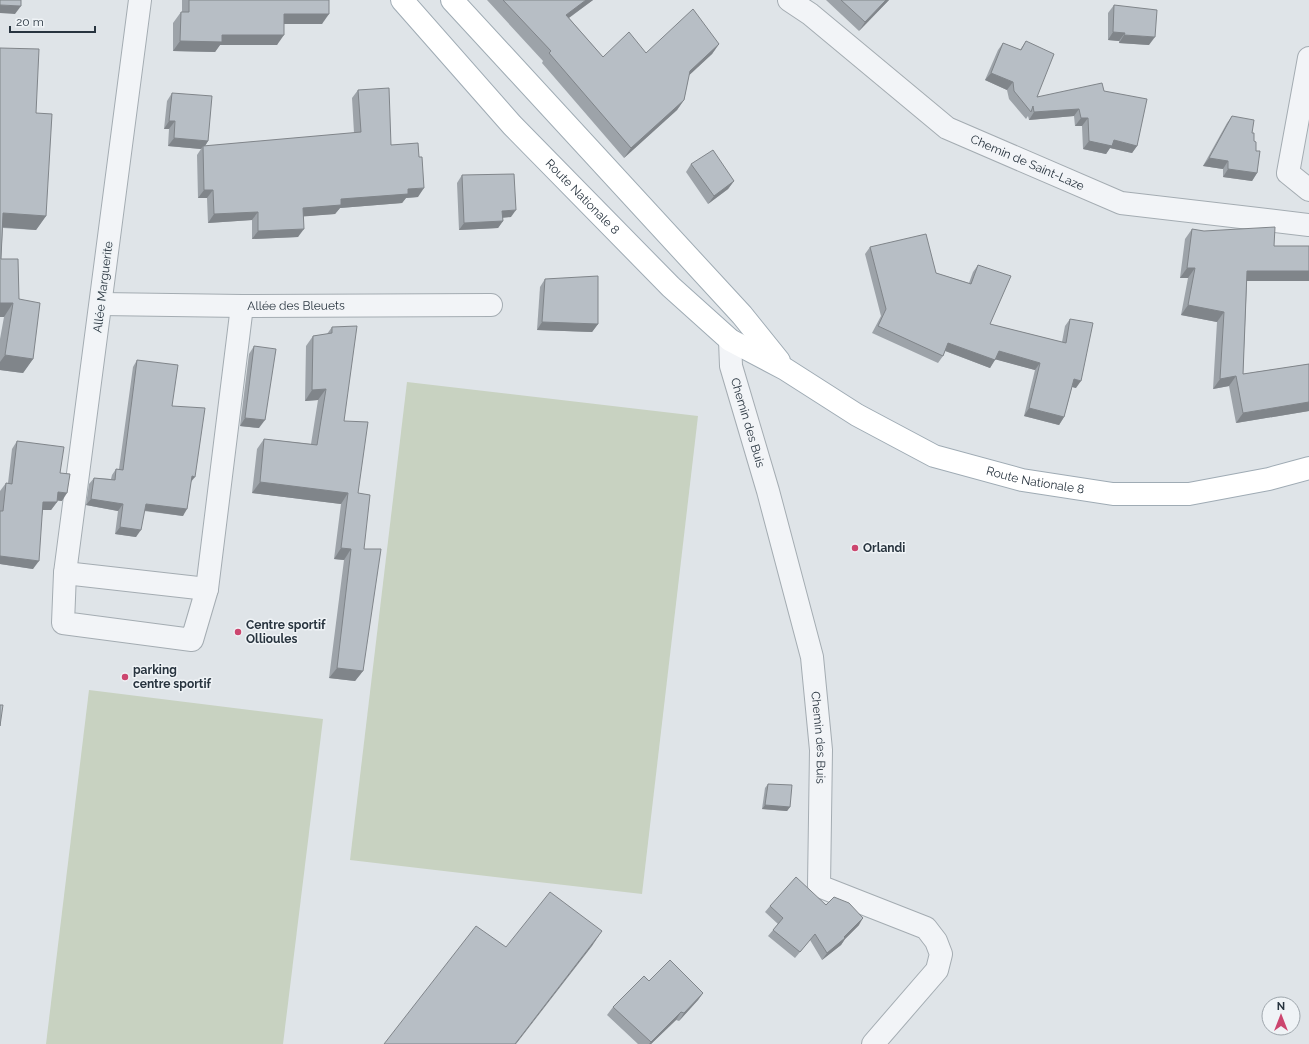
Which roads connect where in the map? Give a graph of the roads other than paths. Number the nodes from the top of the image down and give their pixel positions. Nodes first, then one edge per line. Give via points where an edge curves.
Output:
1 (140, 0) edge
2 (402, 0) edge
3 (452, 0) edge
4 (789, 0) edge
5 (1309, 58) edge
6 (1309, 190) edge
7 (1309, 225) edge
8 (101, 304) junction
9 (491, 305) dead end
10 (242, 306) junction
11 (730, 340) junction
12 (785, 369) junction
13 (1309, 468) edge
14 (65, 573) junction
15 (207, 590) junction
16 (873, 1044) edge

1 - 8 street, Allée Marguerite
2 - 11 main road, Route Nationale 8 via 512,125 672,287
3 - 12 main road, Route Nationale 8 via 742,316
4 - 7 street, Chemin de Saint-Laze via 810,14 947,128 1121,203
5 - 6 street via 1288,173
8 - 10 street, Allée des Bleuets
8 - 14 street, Allée Marguerite
9 - 10 street, Allée des Bleuets
10 - 15 street
11 - 12 main road, Route Nationale 8
11 - 16 street, Chemin des Buis via 731,366 768,491 812,657 821,750 819,886 926,928 936,941 941,954 937,970
12 - 13 main road, Route Nationale 8 via 856,415 934,456 1022,480 1113,494 1189,494 1269,479
14 - 15 street
14 - 15 street, Allée Marguerite via 63,623 192,640

